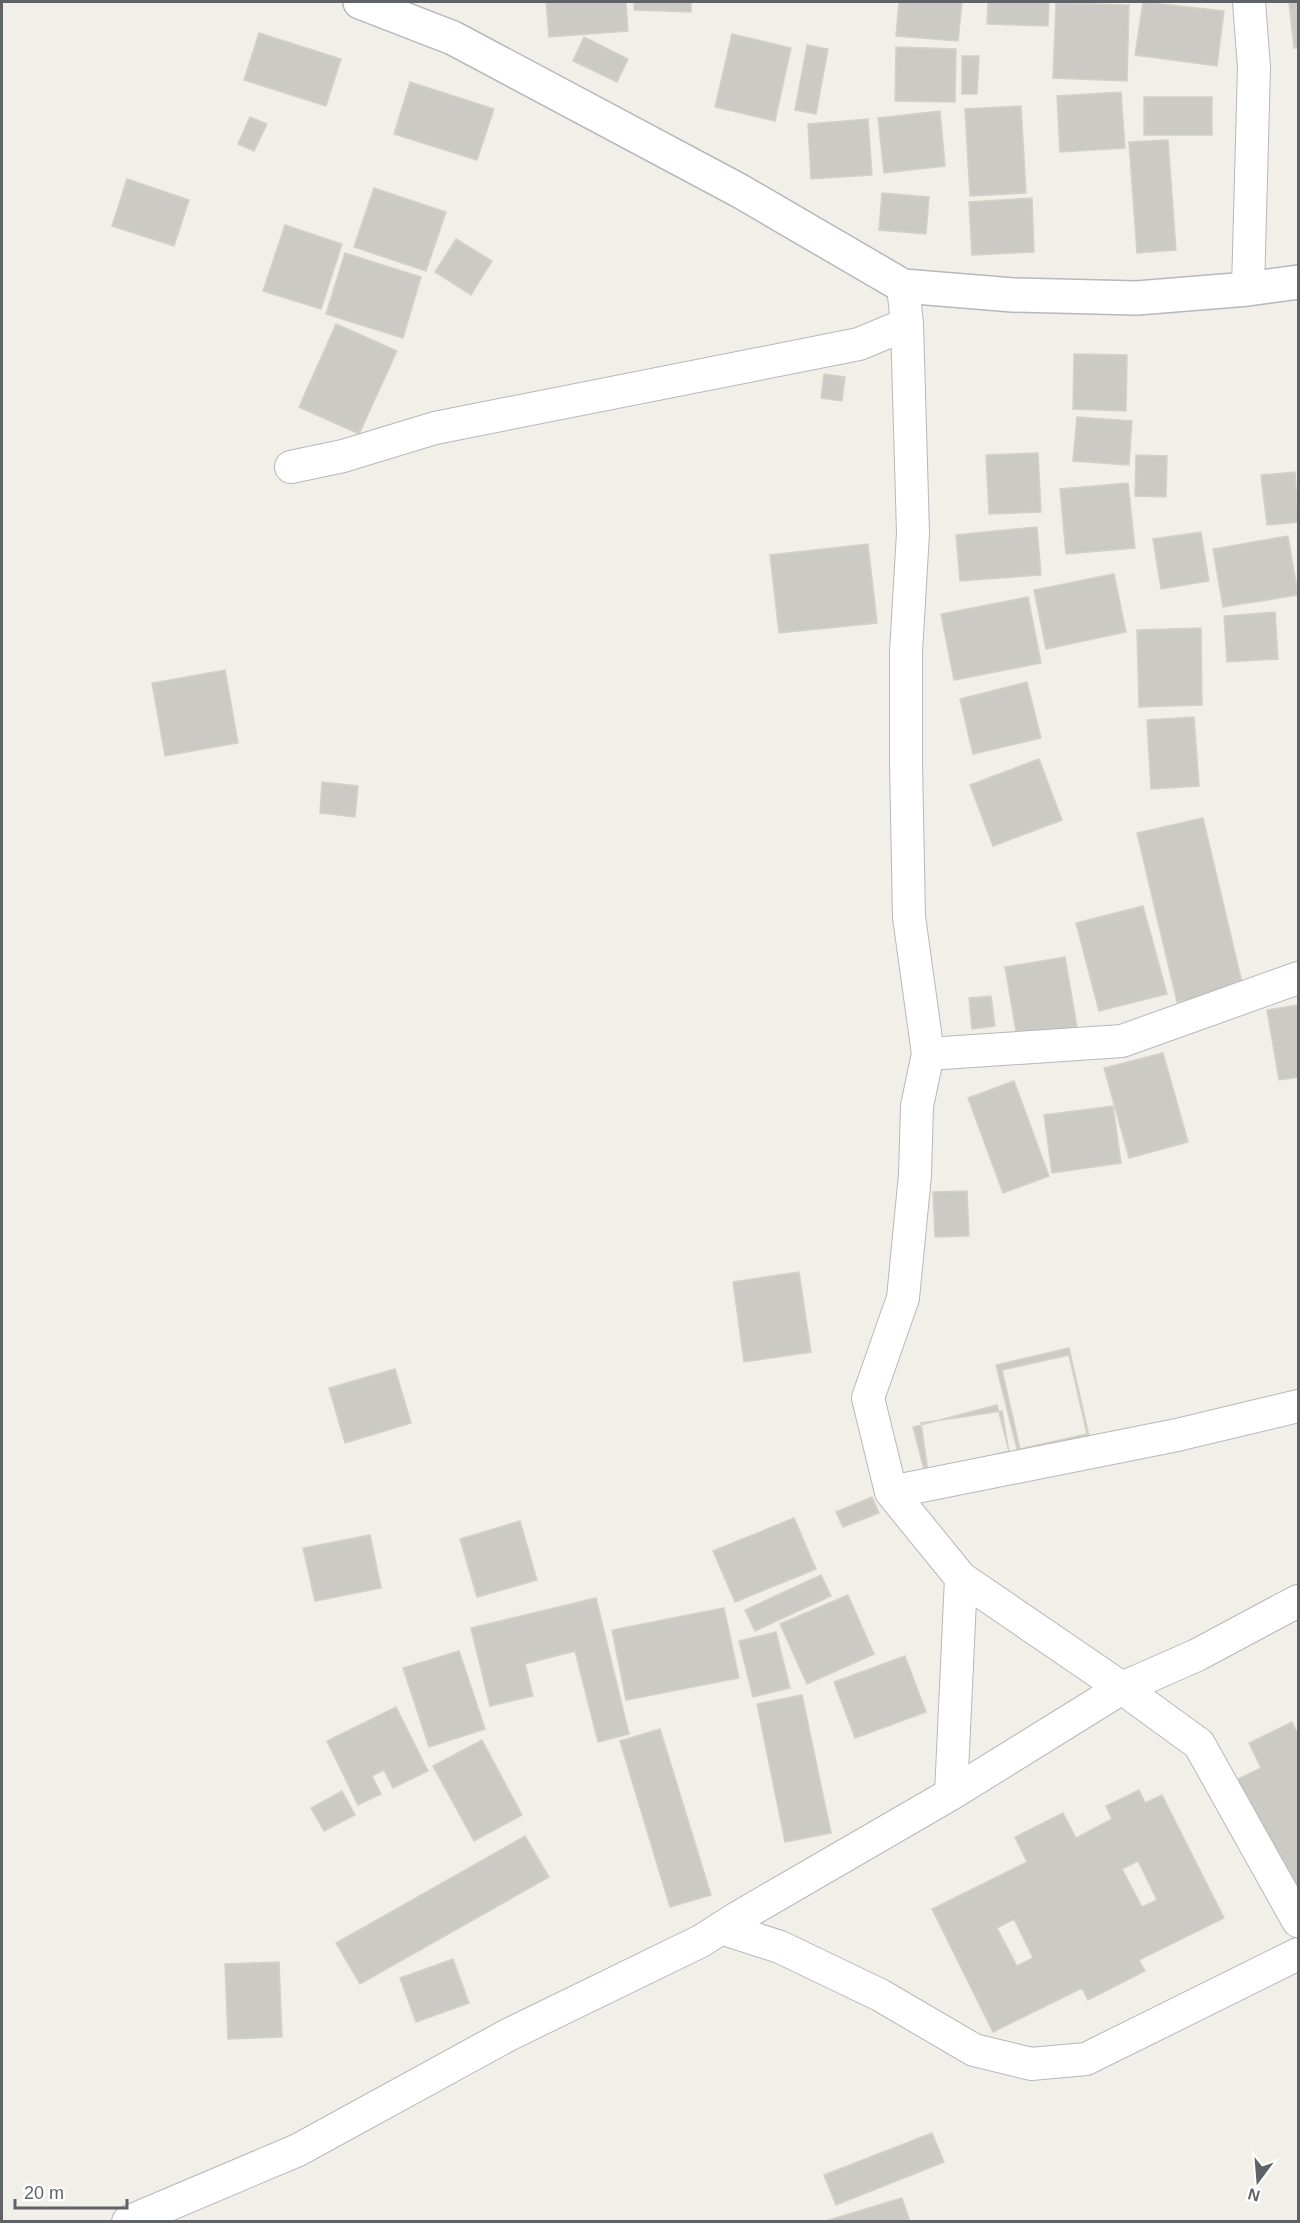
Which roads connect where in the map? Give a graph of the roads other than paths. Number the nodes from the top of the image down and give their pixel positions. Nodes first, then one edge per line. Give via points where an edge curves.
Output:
1 (367, 2) edge
2 (1249, 2) edge
3 (1299, 282) edge
4 (903, 286) junction
5 (1248, 290) junction
6 (907, 324) junction
7 (291, 466) dead end
8 (1299, 978) edge
9 (928, 1054) junction
10 (1299, 1406) edge
11 (891, 1491) junction
12 (961, 1578) junction
13 (1299, 1601) edge
14 (1122, 1688) junction
15 (951, 1794) junction
16 (1299, 1921) edge
17 (721, 1928) junction
18 (1299, 1954) edge
19 (128, 2222) edge

1 - 4 street via 464,44 740,190
2 - 5 street via 1254,67
3 - 5 street
4 - 5 street via 1013,295 1137,298
4 - 6 street
6 - 7 street via 859,344 435,428 343,456
6 - 9 street via 913,533 906,663 909,916
8 - 9 street via 1122,1041
9 - 11 street via 917,1106 915,1175 903,1298 868,1398
10 - 11 street via 1177,1435
11 - 12 street
12 - 14 street
12 - 15 street
13 - 14 street via 1197,1655
14 - 15 street
14 - 16 street via 1199,1744
15 - 17 street
17 - 18 street via 780,1947 820,1966 880,1995 974,2050 1031,2064 1086,2059
17 - 19 street via 508,2035 298,2150

